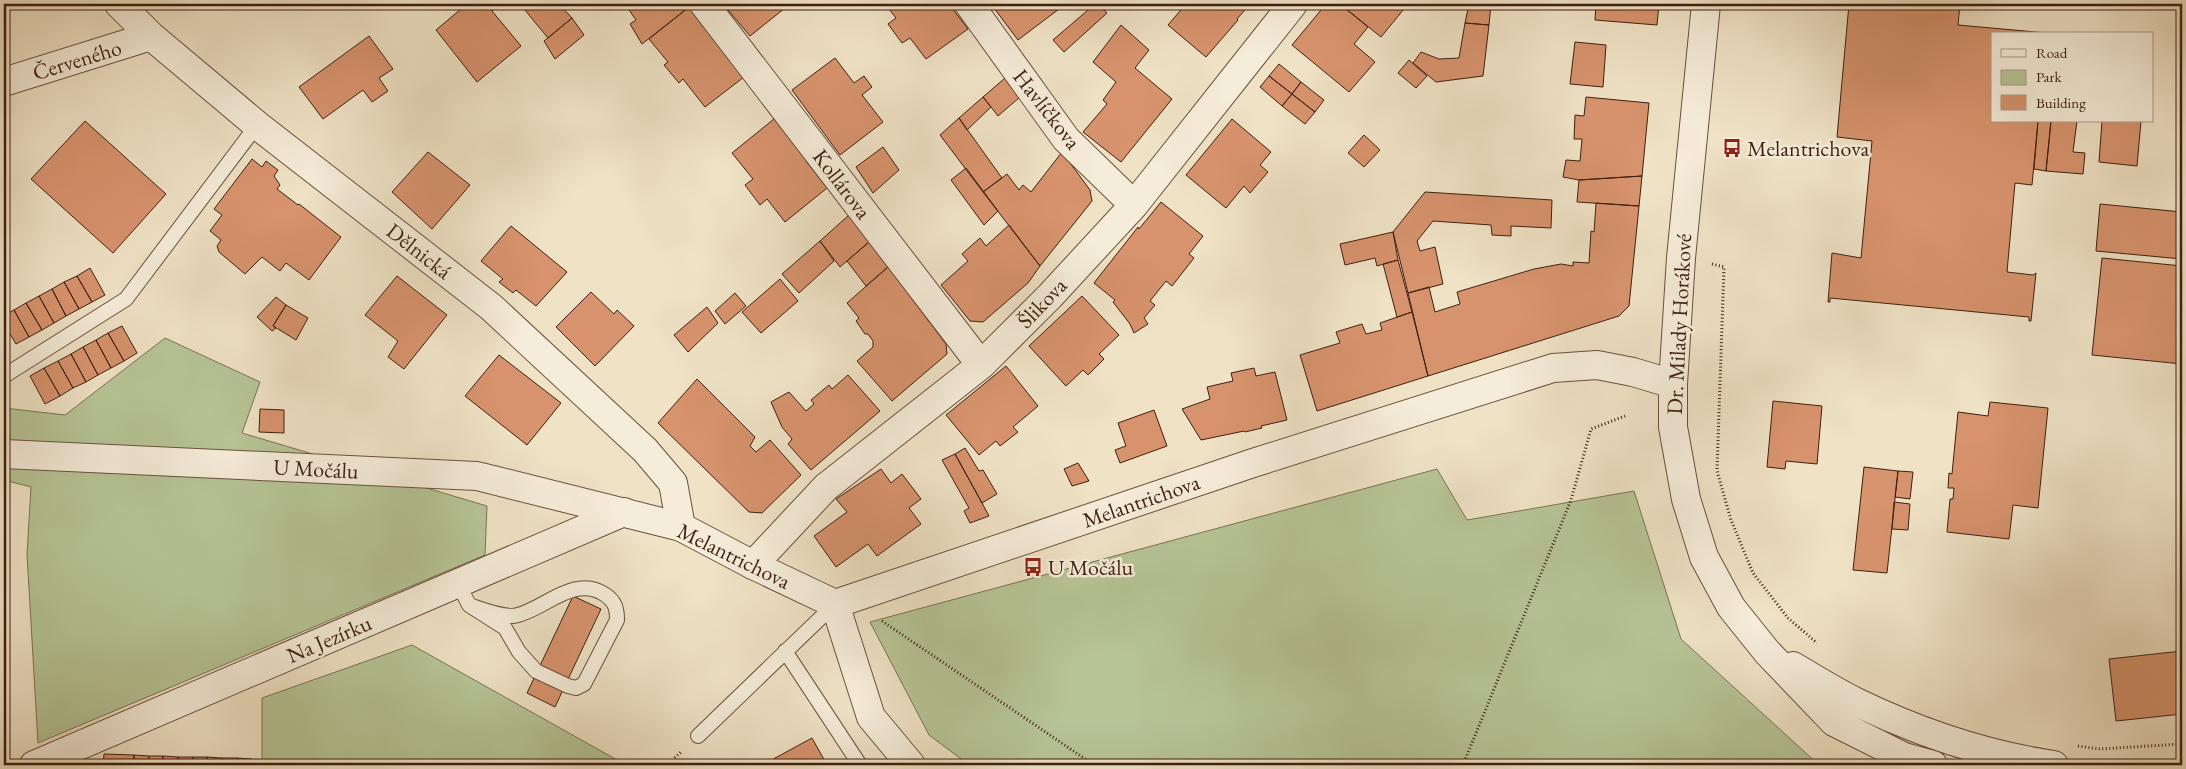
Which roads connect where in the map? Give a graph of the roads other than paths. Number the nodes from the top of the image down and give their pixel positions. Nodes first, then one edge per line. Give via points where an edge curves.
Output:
1 (119, 4) edge
2 (704, 4) edge
3 (969, 4) edge
4 (1293, 4) edge
5 (1706, 4) edge
6 (151, 36) junction
7 (4, 82) edge
8 (257, 125) junction
9 (1134, 205) junction
10 (980, 365) junction
11 (4, 376) edge
12 (1672, 384) junction
13 (4, 454) edge
14 (624, 512) junction
15 (681, 527) junction
16 (752, 565) junction
17 (463, 594) junction
18 (834, 604) junction
19 (785, 651) junction
20 (1767, 652) junction
21 (698, 736) dead end
22 (34, 765) edge
23 (860, 765) edge
24 (911, 765) edge
25 (1933, 765) edge
26 (2054, 765) edge

1 - 6 street, Dělnická
2 - 10 street, Kollárova
3 - 9 street, Havlíčkova via 1066,139
4 - 9 street, Šlikova
5 - 12 street, Dr. Milady Horákové
6 - 7 street, Červeného
6 - 8 street, Dělnická
8 - 11 lane via 126,300
8 - 15 street, Dělnická via 491,307 645,450 673,483
9 - 10 street, Šlikova via 1050,296
10 - 16 street, Šlikova via 826,487
12 - 18 street, Melantrichova via 1597,365 1553,368 1253,463
12 - 20 street, Dr. Milady Horákové via 1673,427 1686,500 1704,557 1731,607
13 - 14 street, U Močálu via 477,476
14 - 15 street, Melantrichova
14 - 17 street, Na Jezírku
15 - 16 street, Melantrichova
16 - 18 street, Melantrichova
17 - 17 lane via 505,628 519,652 536,670 576,688 584,684 617,620 617,608 610,598 587,588 574,588 517,616 494,613
17 - 22 street, Na Jezírku
18 - 19 lane
18 - 24 street via 872,717
19 - 21 lane
19 - 23 lane
20 - 25 street, Dr. Milady Horákové via 1834,722 1904,757
20 - 26 street, Dr. Milady Horákové via 1855,701 1924,732 2014,759

